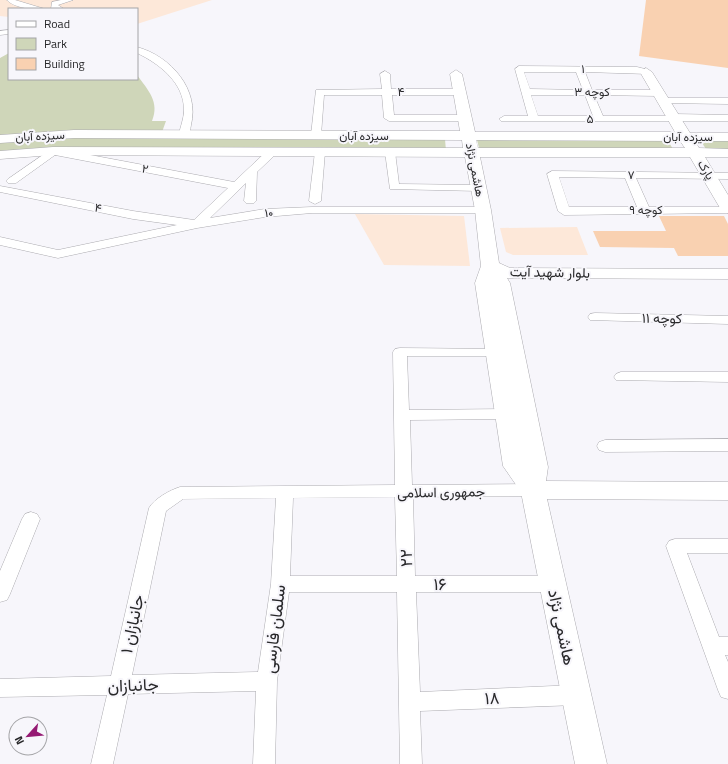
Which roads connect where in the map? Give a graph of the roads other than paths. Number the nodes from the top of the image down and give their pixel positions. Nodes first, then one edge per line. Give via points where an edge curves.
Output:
1 (11, 0) edge
2 (69, 0) edge
3 (37, 8) edge
4 (57, 8) edge
5 (138, 50) edge
6 (578, 69) junction
7 (646, 72) joint
8 (385, 74) dead end
9 (456, 74) dead end
10 (387, 92) junction
11 (459, 92) junction
12 (525, 92) junction
13 (588, 92) junction
14 (662, 97) junction
15 (728, 101) edge
16 (465, 118) junction
17 (675, 118) junction
18 (728, 118) edge
19 (504, 119) dead end
20 (534, 119) junction
21 (599, 119) junction
22 (184, 134) junction
23 (316, 135) junction
24 (468, 136) junction
25 (686, 137) junction
26 (728, 137) edge
27 (0, 139) edge
28 (53, 151) junction
29 (273, 152) junction
30 (320, 152) junction
31 (390, 152) junction
32 (472, 153) junction
33 (696, 153) junction
34 (728, 153) edge
35 (0, 155) edge
36 (252, 171) junction
37 (629, 175) junction
38 (710, 176) junction
39 (728, 176) edge
40 (12, 181) dead end
41 (237, 186) junction
42 (478, 188) junction
43 (0, 189) edge
44 (250, 201) dead end
45 (315, 201) dead end
46 (727, 204) edge
47 (483, 210) junction
48 (644, 210) junction
49 (564, 211) joint
50 (197, 224) junction
51 (0, 241) edge
52 (728, 261) edge
53 (490, 266) junction
54 (728, 274) edge
55 (595, 317) dead end
56 (728, 320) edge
57 (496, 352) junction
58 (728, 377) edge
59 (621, 378) dead end
60 (507, 414) junction
61 (401, 415) junction
62 (728, 445) edge
63 (605, 446) dead end
64 (533, 490) junction
65 (728, 491) edge
66 (404, 492) junction
67 (285, 493) junction
68 (158, 508) joint
69 (31, 519) dead end
70 (728, 546) edge
71 (280, 584) junction
72 (407, 584) junction
73 (553, 584) junction
74 (0, 594) edge
75 (720, 646) edge
76 (267, 681) junction
77 (119, 686) junction
78 (0, 688) edge
79 (728, 690) edge
80 (576, 695) junction
81 (409, 702) junction
82 (102, 764) edge
83 (264, 764) edge
84 (410, 764) edge
85 (591, 764) edge

1 - 3 street
2 - 4 street via 55,4 54,7
5 - 22 street via 169,70 184,88 189,110
6 - 7 street, ۱
6 - 12 street, ۱ via 519,69
6 - 13 street
7 - 14 main road, پارک
8 - 10 street
9 - 11 main road, هاشمی نژاد
10 - 11 street, ۴
10 - 16 street via 389,118
10 - 23 street, ۴ via 319,92
11 - 16 main road, هاشمی نژاد
12 - 13 street, کوچه ۳
12 - 20 street
13 - 14 street, کوچه ۳
13 - 21 street
14 - 15 street
14 - 17 main road, پارک
16 - 24 main road, هاشمی نژاد
17 - 18 street
17 - 21 street, ۵
17 - 25 main road, پارک
19 - 20 street, ۵
20 - 21 street, ۵
22 - 23 main road, سیزده آبان
22 - 27 main road, سیزده آبان via 43,135
23 - 24 main road, سیزده آبان
24 - 25 main road, سیزده آبان
24 - 32 main road, هاشمی نژاد
25 - 26 main road, سیزده آبان
25 - 33 main road, پارک
28 - 29 main road, سیزده آبان
28 - 35 main road, سیزده آبان
28 - 40 street
28 - 41 street, ۲
29 - 30 main road, سیزده آبان
29 - 36 street
30 - 31 main road, سیزده آبان
30 - 45 street
31 - 32 main road, سیزده آبان
31 - 42 street via 394,188
32 - 33 main road, سیزده آبان
32 - 42 main road, هاشمی نژاد
33 - 34 main road, سیزده آبان
33 - 38 main road, پارک
36 - 41 street
36 - 44 street
37 - 38 street, ۷
37 - 48 street
37 - 49 street, ۷ via 552,174
38 - 39 street, ۷
38 - 46 main road, پارک
41 - 50 street
42 - 47 main road, هاشمی نژاد
43 - 50 street, ۴
46 - 48 street, کوچه ۹
47 - 50 street, ۱۰ via 312,210 265,213
47 - 53 main road, هاشمی نژاد
48 - 49 street, کوچه ۹
50 - 51 street, ۱۰ via 58,254
52 - 53 main road, بلوار شهید آیت via 505,262
53 - 54 main road, بلوار شهید آیت via 507,273
53 - 57 main road, هاشمی نژاد via 484,284
53 - 64 main road, هاشمی نژاد via 501,283 536,466
55 - 56 street, کوچه ۱۱
57 - 60 main road, هاشمی نژاد
57 - 61 street, ۲۲ via 400,352
58 - 59 street
60 - 61 street
60 - 64 main road, هاشمی نژاد via 515,466
61 - 66 street, ۲۲
62 - 63 street
64 - 65 main road, جمهوری اسلامی
64 - 66 street, جمهوری اسلامی
64 - 73 main road, هاشمی نژاد
66 - 67 street, جمهوری اسلامی
66 - 72 street, ۲۲
67 - 68 street, جمهوری اسلامی via 180,493
67 - 71 street, سلمان فارسی
68 - 77 street, جانبازان ۱
69 - 74 street
70 - 75 street via 675,546
71 - 72 street, ۱۶
71 - 76 street, سلمان فارسی
72 - 73 street, ۱۶
72 - 81 street, ۲۲
73 - 80 main road, هاشمی نژاد
75 - 79 street
76 - 77 street, جانبازان
76 - 83 street, سلمان فارسی
77 - 78 street, جانبازان
77 - 82 street, جانبازان ۱
80 - 81 street, ۱۸
80 - 85 main road, هاشمی نژاد
81 - 84 street, ۲۲

